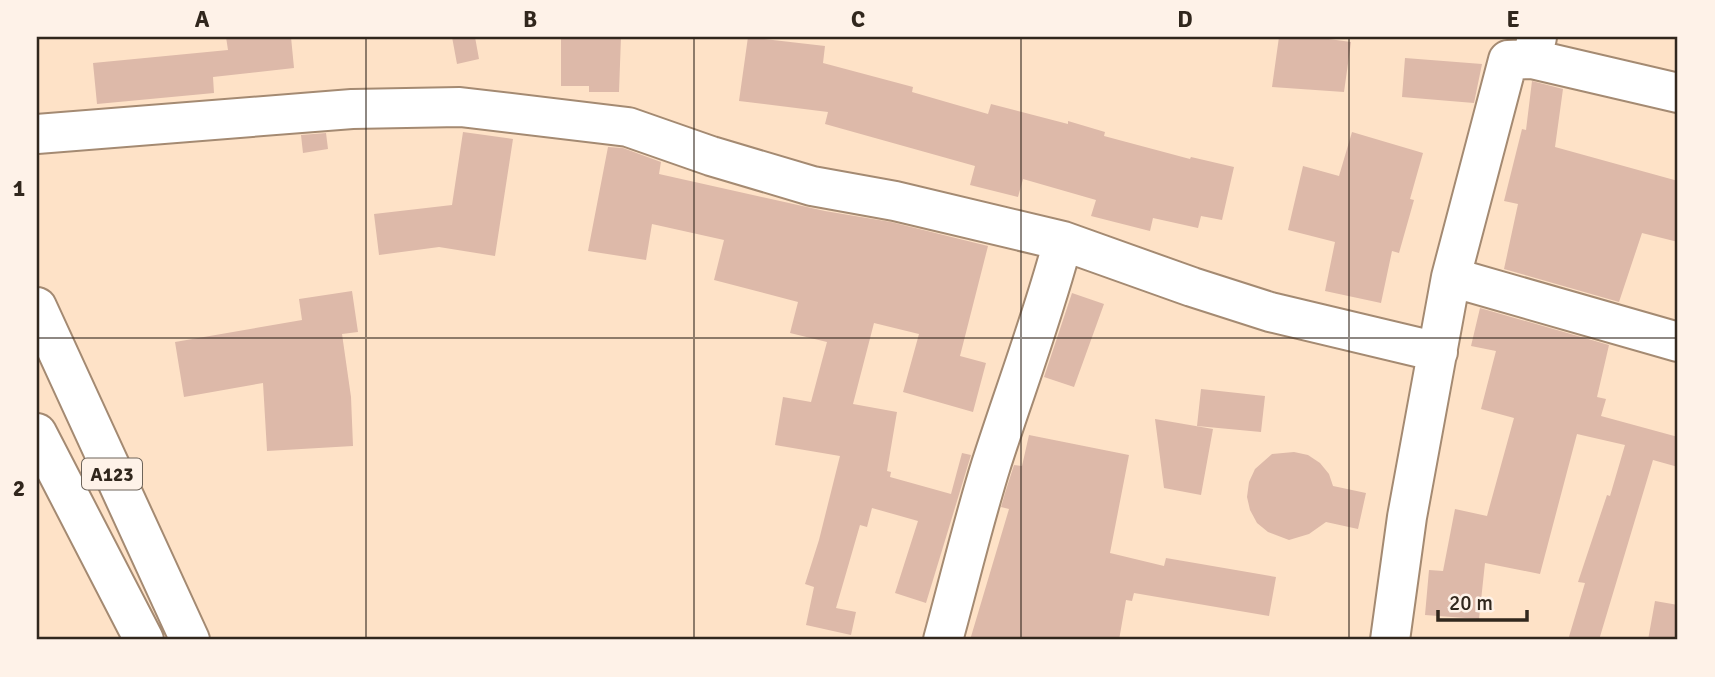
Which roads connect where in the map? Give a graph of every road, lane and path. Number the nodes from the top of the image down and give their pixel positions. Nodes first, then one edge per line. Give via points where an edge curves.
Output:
1 (1535, 48) edge
2 (1678, 93) edge
3 (37, 134) edge
4 (1063, 241) junction
5 (1451, 277) junction
6 (37, 307) edge
7 (1678, 342) edge
8 (1437, 352) junction
9 (37, 433) edge
10 (144, 640) edge
11 (190, 640) edge
12 (943, 640) edge
13 (1390, 640) edge

1 - 2 main road
1 - 5 main road via 1508,60
3 - 4 main road via 352,109 460,107 628,127 812,186 906,203
4 - 8 main road via 1270,312
4 - 12 main road via 991,465
5 - 7 main road
5 - 8 main road
6 - 11 main road, A123
8 - 13 main road
9 - 10 main road, A123

